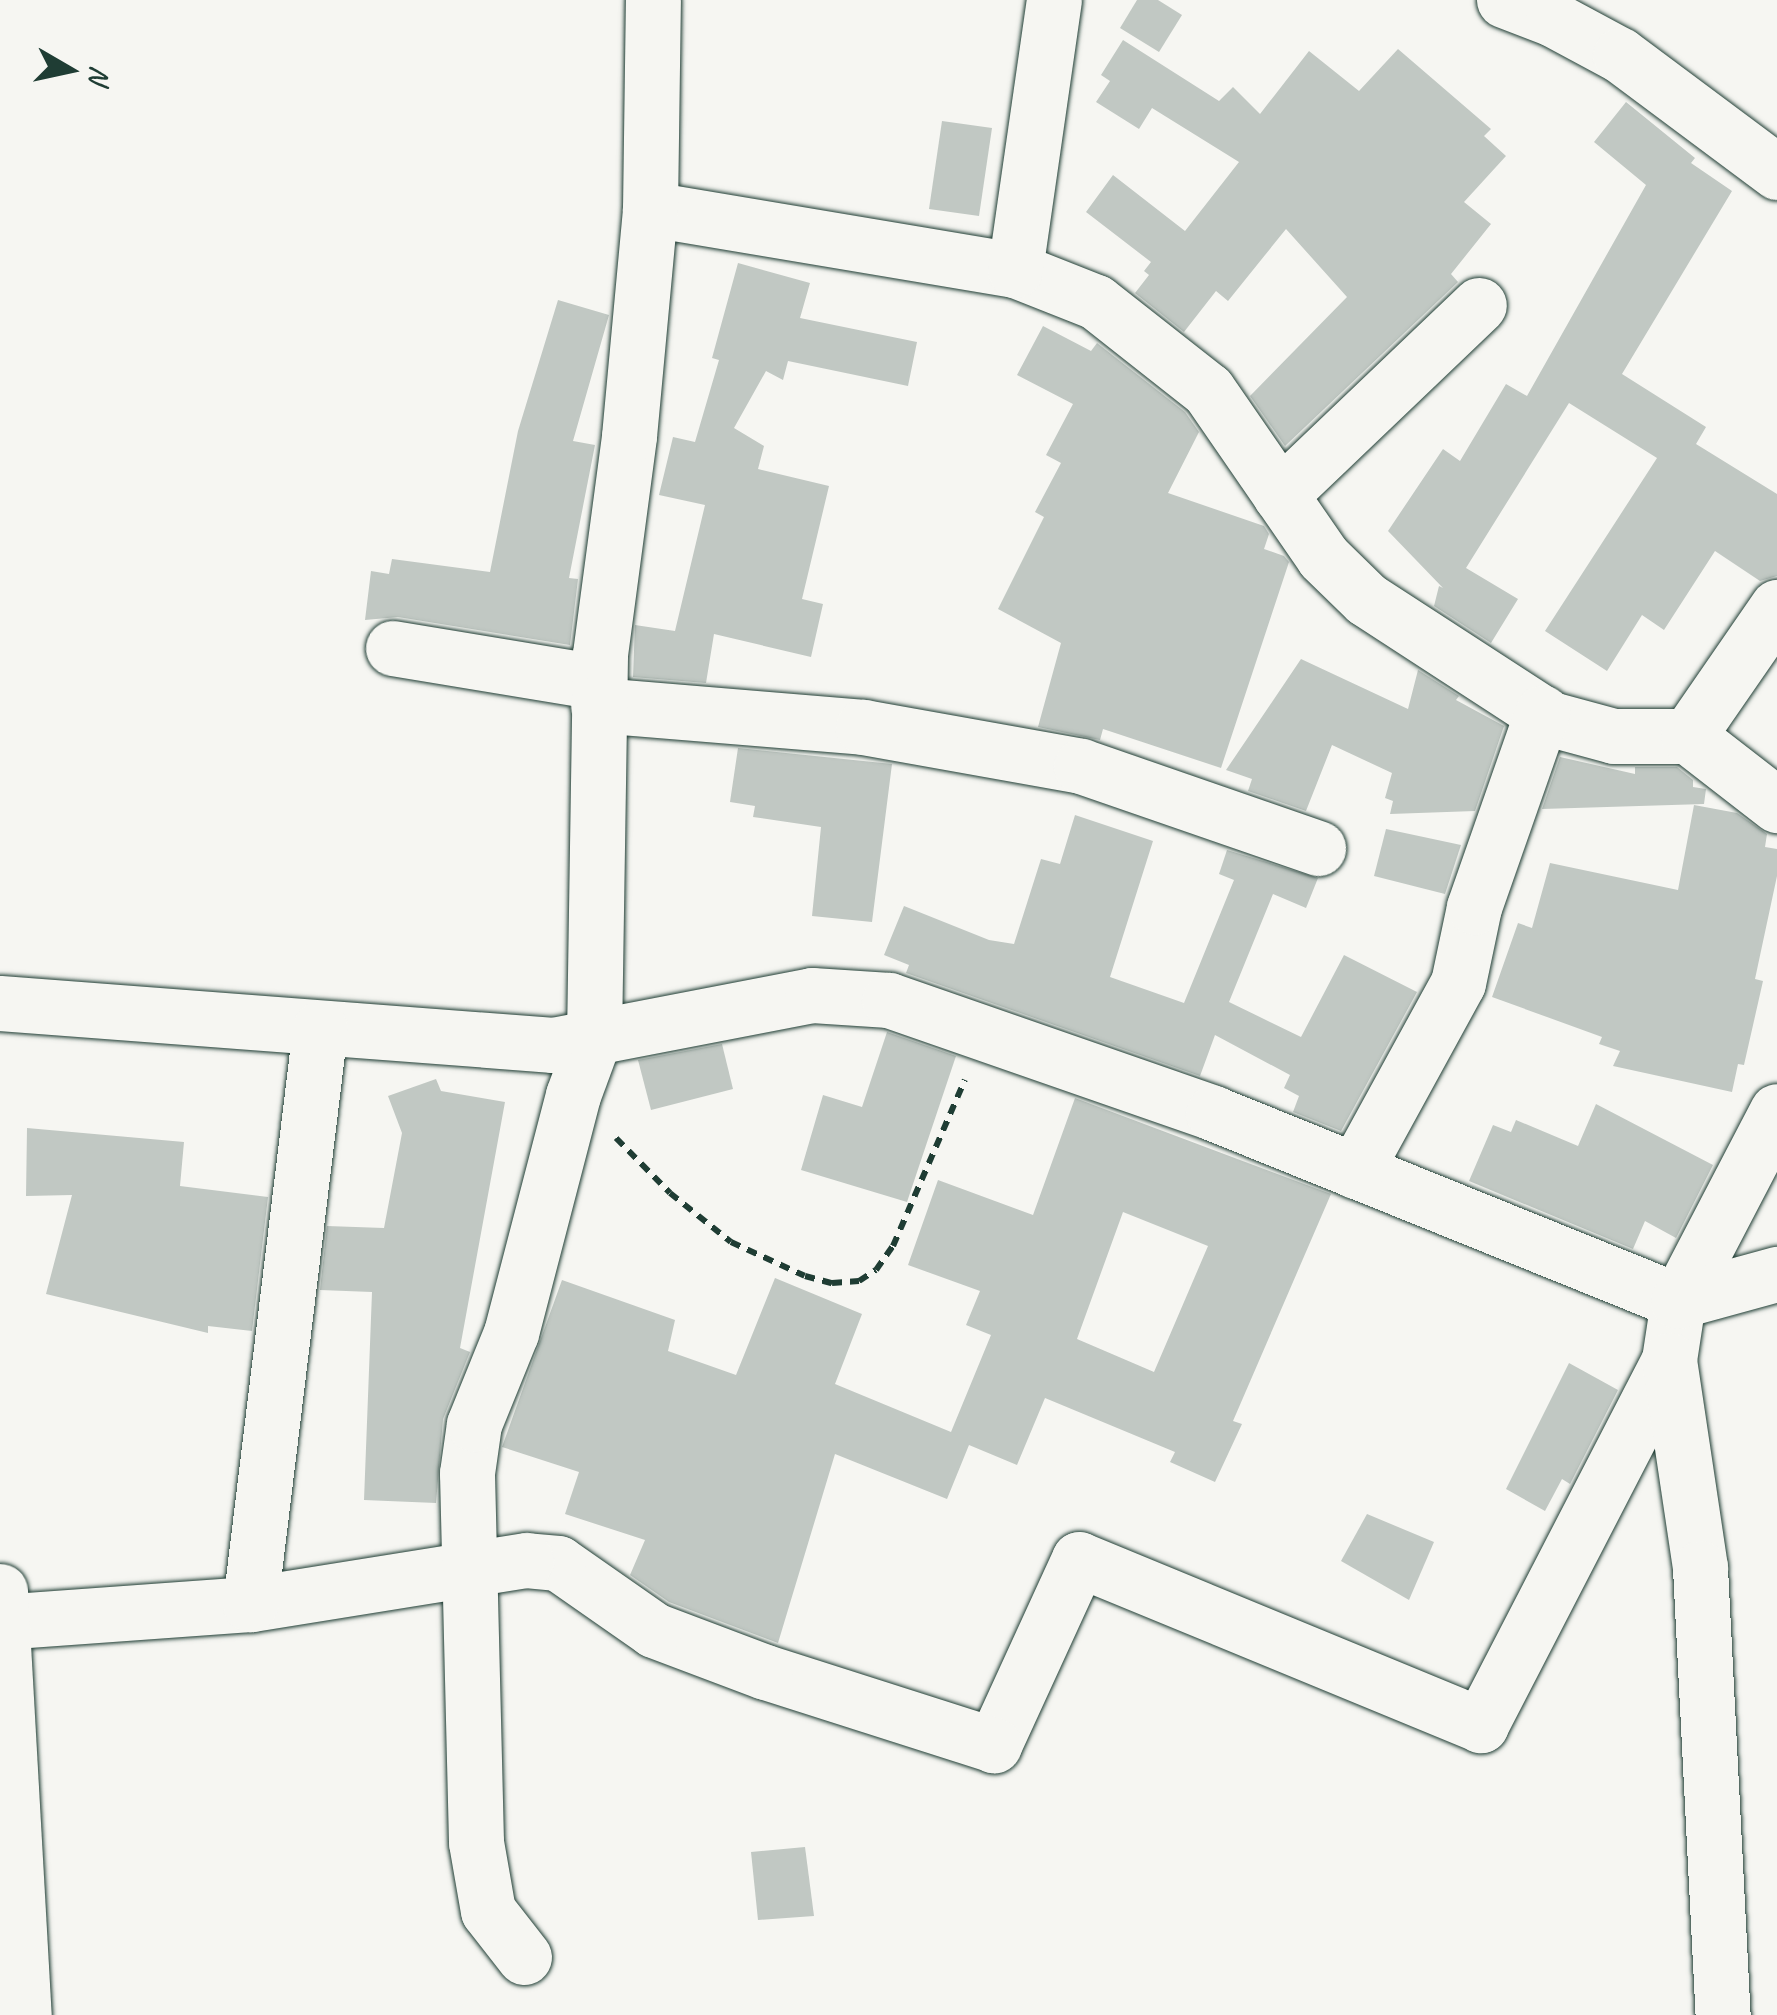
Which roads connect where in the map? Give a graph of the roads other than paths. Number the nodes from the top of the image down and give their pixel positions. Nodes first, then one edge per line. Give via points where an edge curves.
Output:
1 (653, 0) edge
2 (1054, 0) edge
3 (1504, 0) edge
4 (1777, 172) edge
5 (650, 209) junction
6 (1014, 270) junction
7 (1479, 306) dead end
8 (1280, 495) junction
9 (1777, 607) edge
10 (393, 648) dead end
11 (598, 694) junction
12 (1542, 713) junction
13 (1688, 736) junction
14 (1777, 805) edge
15 (1318, 848) dead end
16 (0, 1003) edge
17 (320, 1028) junction
18 (594, 1038) junction
19 (1777, 1111) edge
20 (1355, 1170) junction
21 (1777, 1274) edge
22 (1678, 1302) junction
23 (1669, 1360) junction
24 (467, 1570) junction
25 (0, 1591) edge
26 (250, 1604) junction
27 (1, 1622) edge
28 (524, 1957) dead end
29 (24, 2015) edge
30 (1723, 2015) edge

1 - 5 street
2 - 6 street
3 - 4 street via 1620,55
5 - 6 street
5 - 11 street
6 - 8 street via 1096,302 1208,390
7 - 8 street
8 - 12 street via 1323,557 1366,599
9 - 13 street
10 - 11 street
11 - 15 street via 863,728 1081,766
11 - 18 street
12 - 13 street via 1614,736
12 - 20 street via 1474,907 1458,983
13 - 14 street
16 - 17 street
17 - 18 street via 553,1045
17 - 26 street
18 - 20 street via 812,995 888,1000
18 - 24 street via 511,1334 474,1424
19 - 22 street
20 - 22 street
21 - 22 street
22 - 23 street
23 - 24 street via 1481,1725 1079,1559 994,1745 654,1630 558,1563 526,1560
23 - 30 street via 1700,1568
24 - 26 street
24 - 28 street via 476,1842 488,1911
25 - 27 street
26 - 27 street
27 - 29 street

